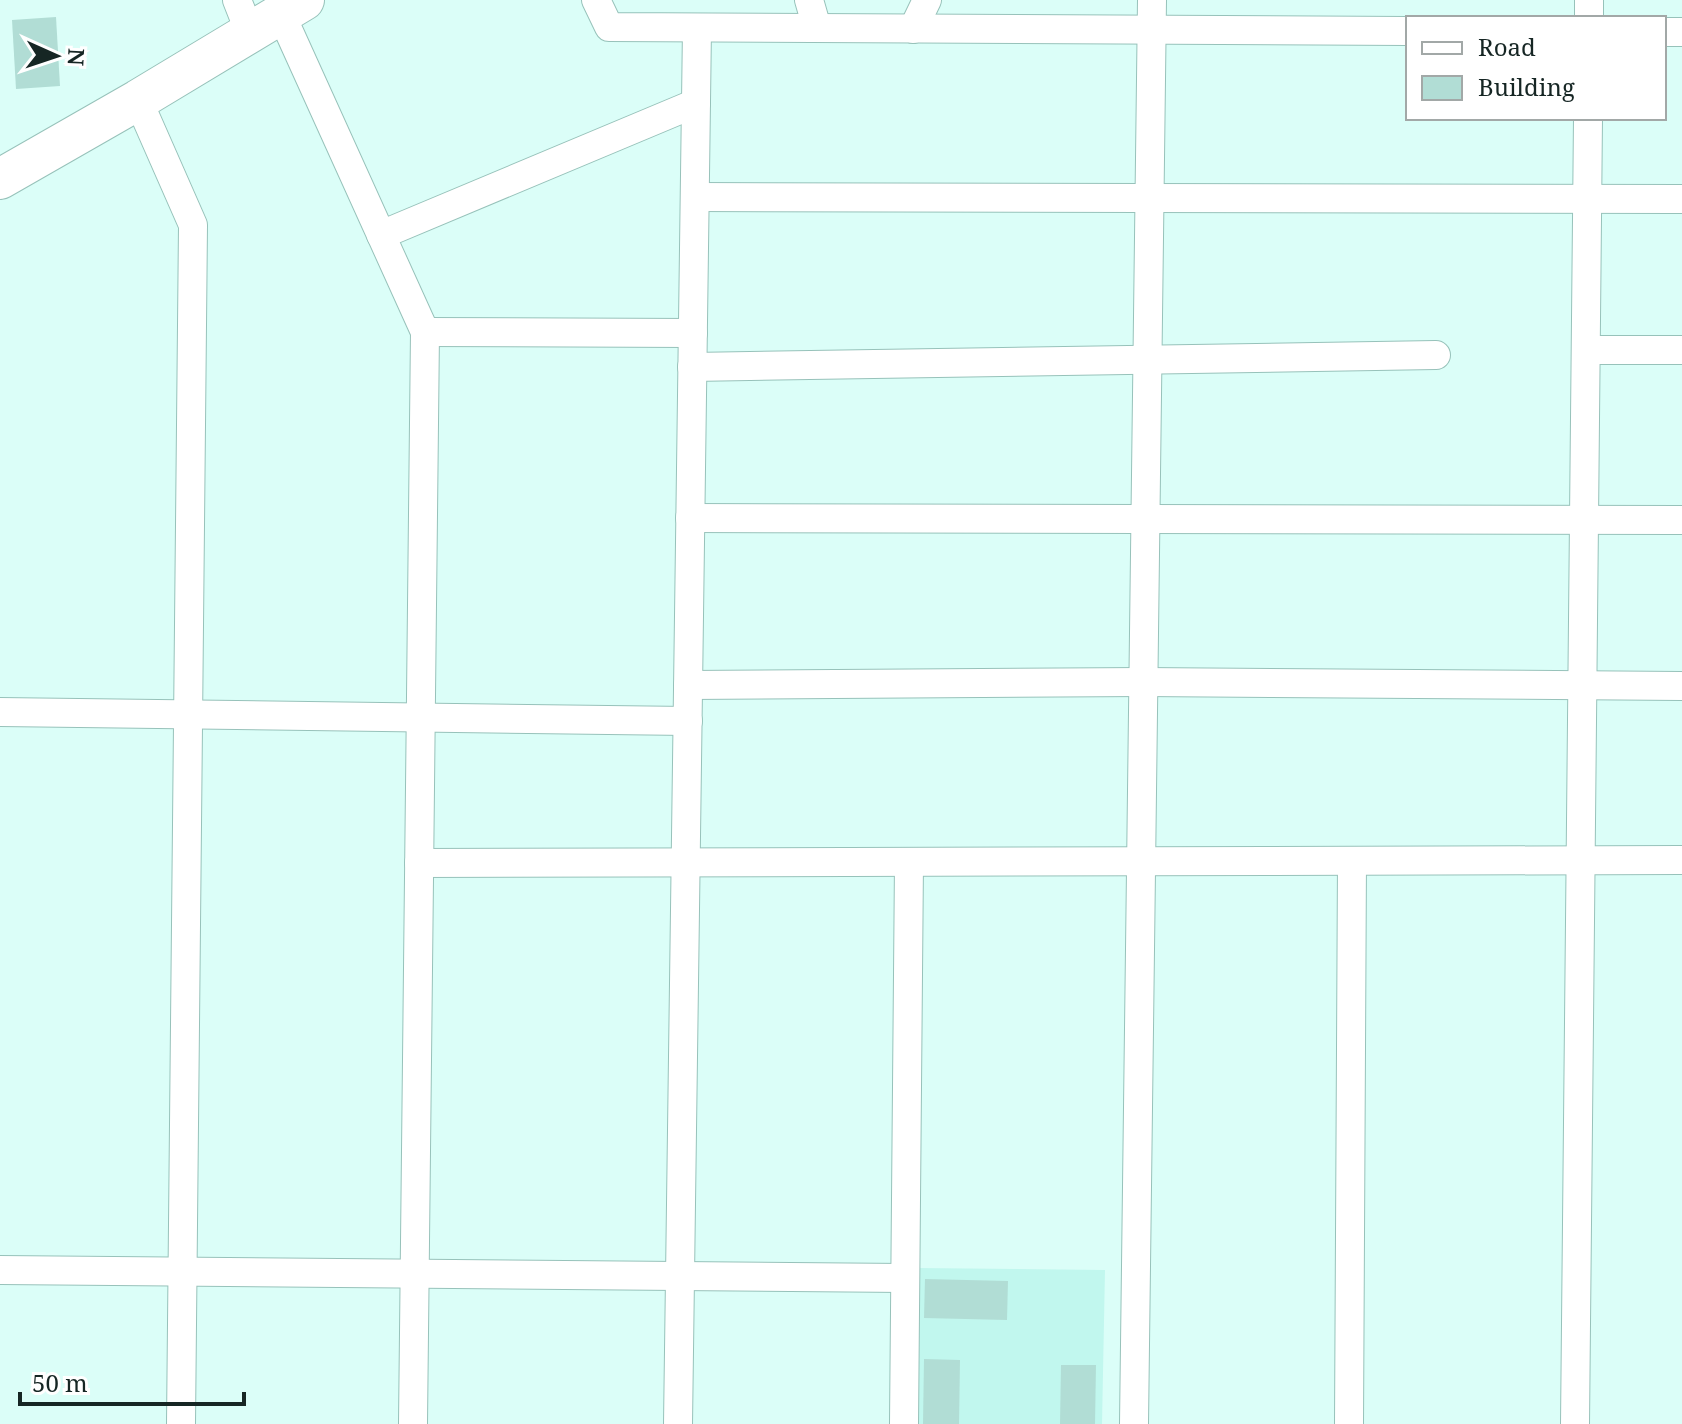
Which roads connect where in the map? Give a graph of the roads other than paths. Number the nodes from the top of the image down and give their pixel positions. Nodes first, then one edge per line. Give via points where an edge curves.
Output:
1 (596, 0) edge
2 (809, 0) edge
3 (927, 0) edge
4 (1152, 0) edge
5 (268, 12) edge
6 (697, 28) junction
7 (817, 28) junction
8 (913, 29) junction
9 (1152, 30) junction
10 (1406, 31) edge
11 (138, 100) junction
12 (696, 103) junction
13 (1588, 120) edge
14 (0, 179) edge
15 (695, 197) junction
16 (1149, 198) junction
17 (1587, 199) junction
18 (1682, 199) edge
19 (381, 235) junction
20 (425, 332) junction
21 (693, 333) junction
22 (1586, 350) junction
23 (1682, 350) edge
24 (1436, 355) dead end
25 (1147, 360) junction
26 (692, 367) junction
27 (690, 518) junction
28 (1145, 519) junction
29 (1584, 520) junction
30 (1682, 520) edge
31 (1143, 682) junction
32 (688, 685) junction
33 (1583, 686) junction
34 (1682, 686) edge
35 (0, 712) edge
36 (188, 715) junction
37 (421, 718) junction
38 (688, 721) junction
39 (1581, 860) junction
40 (1682, 860) edge
41 (1352, 861) junction
42 (686, 862) junction
43 (909, 862) junction
44 (1141, 862) junction
45 (419, 863) junction
46 (0, 1270) edge
47 (183, 1272) junction
48 (415, 1273) junction
49 (680, 1276) junction
50 (905, 1278) junction
51 (181, 1424) edge
52 (413, 1424) edge
53 (678, 1424) edge
54 (904, 1424) edge
55 (1134, 1424) edge
56 (1349, 1424) edge
57 (1575, 1424) edge

1 - 6 street via 609,27
2 - 7 street
3 - 8 street
4 - 9 street
5 - 11 main road
5 - 19 street
6 - 7 street
6 - 12 street
7 - 8 street
8 - 9 street
9 - 10 street
9 - 16 street
11 - 14 main road
11 - 36 street via 193,225
12 - 15 street
12 - 19 street
13 - 17 street
15 - 16 street
15 - 21 street
16 - 17 street
16 - 25 street
17 - 18 street
17 - 22 street
19 - 20 street
20 - 21 street
20 - 37 street
21 - 26 street
22 - 23 street
22 - 29 street
24 - 25 street
25 - 26 street
25 - 28 street
26 - 27 street
27 - 28 street
27 - 32 street
28 - 29 street
28 - 31 street
29 - 30 street
29 - 33 street
31 - 32 street
31 - 33 street
31 - 44 street
32 - 38 street
33 - 34 street
33 - 39 street
35 - 36 street
36 - 37 street
36 - 47 street
37 - 38 street
37 - 45 street
38 - 42 street
39 - 40 street
39 - 41 street
39 - 57 street
41 - 44 street
41 - 56 street
42 - 43 street
42 - 45 street
42 - 49 street
43 - 44 street
43 - 50 street
44 - 55 street
45 - 48 street
46 - 47 street
47 - 48 street
47 - 51 street
48 - 49 street
48 - 52 street
49 - 50 street
49 - 53 street
50 - 54 street

